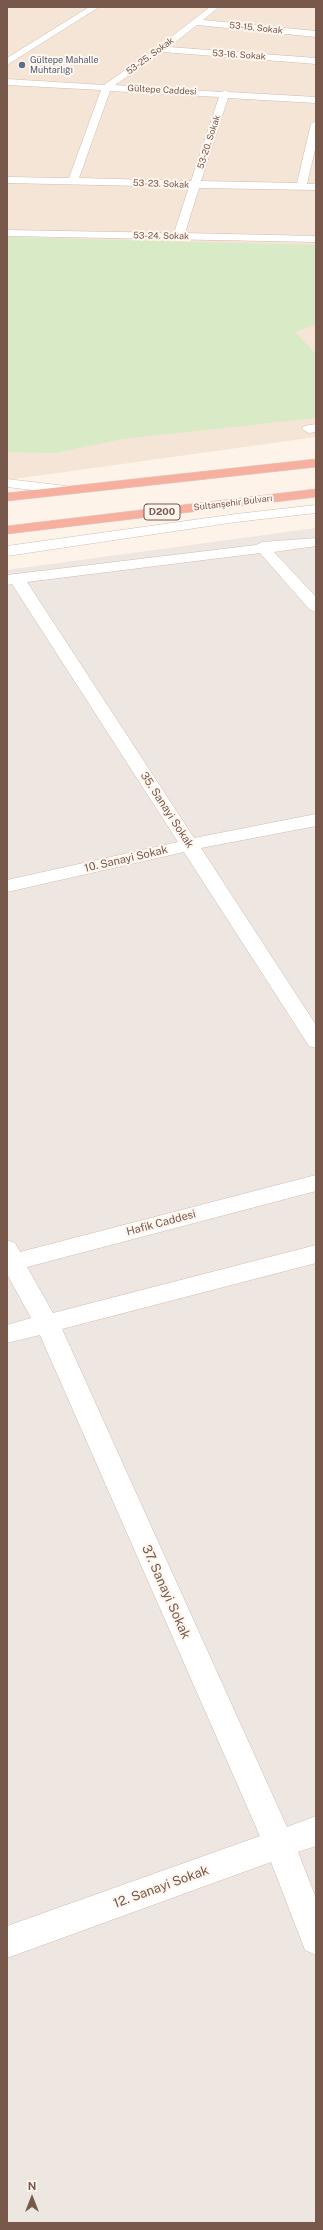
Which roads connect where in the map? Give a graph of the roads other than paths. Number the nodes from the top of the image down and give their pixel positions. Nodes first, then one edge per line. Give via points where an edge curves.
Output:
1 (215, 7) edge
2 (79, 8) dead end
3 (93, 8) edge
4 (195, 22) junction
5 (316, 34) edge
6 (15, 45) dead end
7 (31, 47) junction
8 (161, 49) junction
9 (316, 61) edge
10 (7, 62) edge
11 (7, 82) edge
12 (107, 87) junction
13 (225, 93) junction
14 (316, 100) edge
15 (316, 124) edge
16 (7, 180) edge
17 (73, 181) junction
18 (195, 185) junction
19 (302, 187) junction
20 (316, 187) edge
21 (7, 233) edge
22 (178, 237) junction
23 (316, 240) edge
24 (316, 463) edge
25 (7, 483) edge
26 (66, 490) junction
27 (316, 493) edge
28 (7, 497) edge
29 (316, 510) edge
30 (7, 530) edge
31 (316, 542) edge
32 (262, 547) junction
33 (7, 551) edge
34 (12, 579) edge
35 (316, 607) edge
36 (316, 820) edge
37 (190, 845) junction
38 (7, 886) edge
39 (316, 1041) edge
40 (316, 1183) edge
41 (316, 1254) edge
42 (9, 1258) edge
43 (47, 1324) junction
44 (7, 1334) edge
45 (316, 1831) edge
46 (279, 1844) junction
47 (316, 1939) edge
48 (7, 1942) edge

1 - 4 street, 53-25. Sokak
2 - 3 street
3 - 7 street
4 - 5 street, 53-15. Sokak
4 - 8 street, 53-25. Sokak
6 - 7 street
7 - 10 street
8 - 9 street, 53-16. Sokak
8 - 12 street, 53-25. Sokak
11 - 12 street, Gültepe Caddesi
12 - 13 street, Gültepe Caddesi
12 - 17 street
13 - 14 street, Gültepe Caddesi
13 - 18 street, 53-20. Sokak
15 - 19 street
16 - 17 street, 53-23. Sokak
17 - 18 street, 53-23. Sokak
18 - 19 street, 53-23. Sokak
18 - 22 street, 53-20. Sokak
19 - 20 street, 53-23. Sokak
21 - 22 street, 53-24. Sokak
22 - 23 street, 53-24. Sokak
24 - 26 highway
25 - 26 street
26 - 28 highway
27 - 30 highway, Sultanşehir Bulvarı / D200
29 - 33 street via 236,518
31 - 32 street
32 - 34 street
32 - 35 street
34 - 37 street, 35. Sanayi Sokak
36 - 37 street, 10. Sanayi Sokak
37 - 38 street, 10. Sanayi Sokak
37 - 39 street, 35. Sanayi Sokak
40 - 42 street, Hafik Caddesi
41 - 43 street
42 - 43 street, 37. Sanayi Sokak
43 - 44 street
43 - 46 street, 37. Sanayi Sokak
45 - 46 street, 12. Sanayi Sokak
46 - 47 street, 37. Sanayi Sokak
46 - 48 street, 12. Sanayi Sokak

